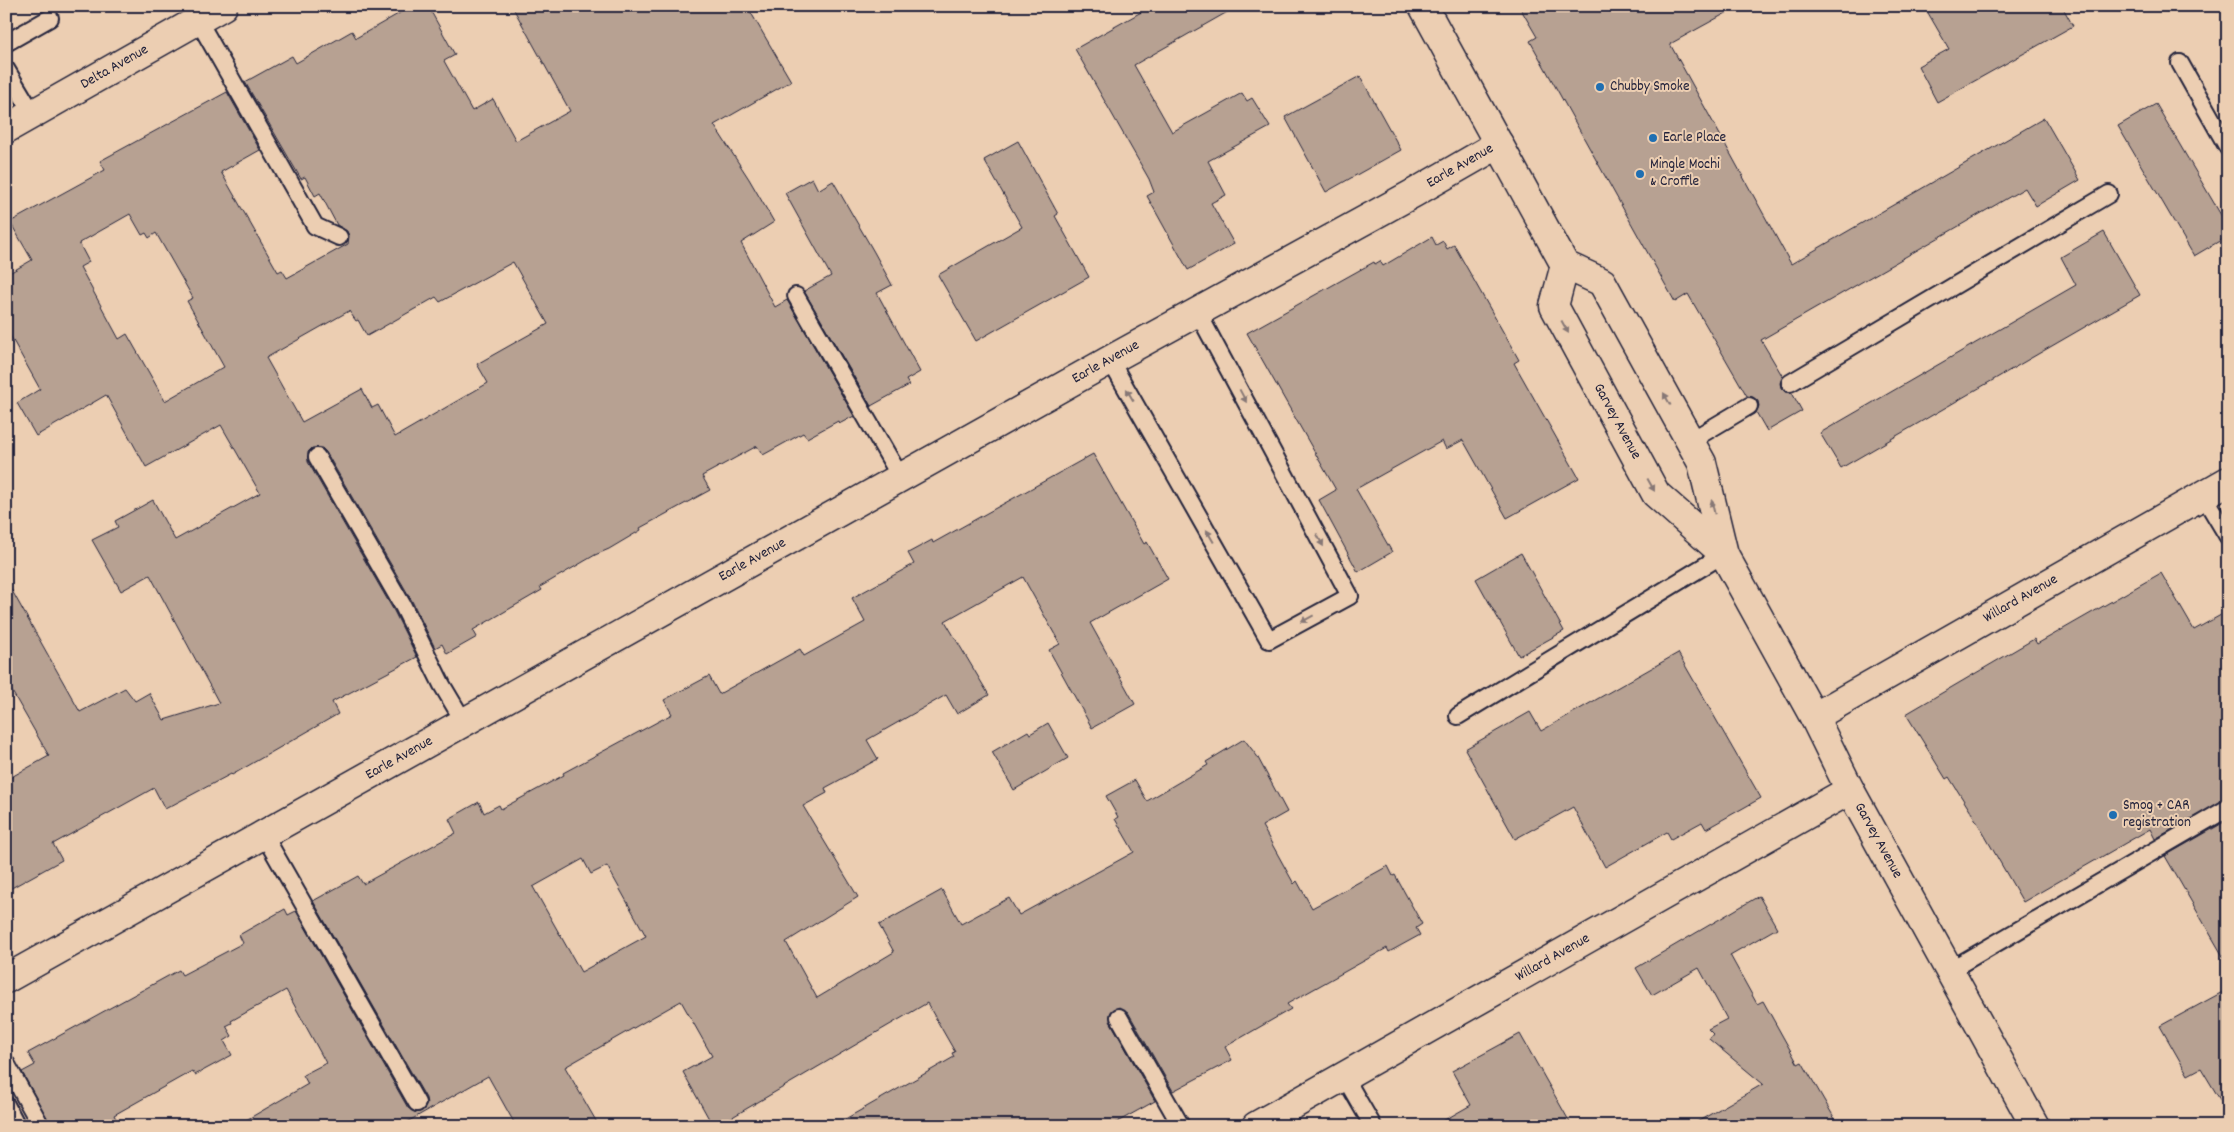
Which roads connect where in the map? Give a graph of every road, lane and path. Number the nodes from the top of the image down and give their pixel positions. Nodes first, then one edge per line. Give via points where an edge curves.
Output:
1 (223, 6) edge
2 (1423, 6) edge
3 (50, 18) dead end
4 (198, 20) junction
5 (6, 43) edge
6 (2180, 62) dead end
7 (6, 68) edge
8 (33, 114) junction
9 (6, 129) edge
10 (1499, 144) junction
11 (2228, 148) edge
12 (2109, 194) dead end
13 (339, 237) dead end
14 (1565, 265) junction
15 (796, 296) dead end
16 (1197, 311) junction
17 (1110, 360) junction
18 (1790, 383) dead end
19 (1749, 406) dead end
20 (1690, 441) junction
21 (317, 457) dead end
22 (901, 478) junction
23 (2228, 481) edge
24 (2203, 495) junction
25 (2228, 537) edge
26 (1724, 554) junction
27 (1458, 716) dead end
28 (1814, 717) junction
29 (464, 722) junction
30 (1850, 790) junction
31 (2228, 808) edge
32 (264, 835) junction
33 (1950, 970) junction
34 (6, 979) edge
35 (1119, 1017) dead end
36 (6, 1063) edge
37 (1344, 1076) junction
38 (417, 1102) dead end
39 (6, 1105) edge
40 (17, 1126) edge
41 (41, 1126) edge
42 (1180, 1126) edge
43 (1256, 1126) edge
44 (1373, 1126) edge
45 (2036, 1126) edge

1 - 4 street, Delta Avenue
2 - 10 street
3 - 5 lane
4 - 8 street, Delta Avenue
4 - 13 lane via 316,226
6 - 11 lane
7 - 8 lane
8 - 9 street, Delta Avenue
10 - 14 street
10 - 16 street, Earle Avenue
12 - 18 lane
20 -> 14 street, Garvey Avenue via 1602,282
14 -> 26 street, Garvey Avenue via 1554,306 1656,494
15 - 22 lane
16 - 17 street, Earle Avenue
16 -> 17 lane via 1350,596 1269,640
17 - 22 street, Earle Avenue
19 - 20 lane
26 -> 20 street, Garvey Avenue via 1702,463
21 - 29 lane via 403,606
22 - 29 street, Earle Avenue
23 - 24 street, Willard Avenue
24 - 25 lane
24 - 28 street, Willard Avenue
26 - 27 lane
26 - 28 street, Garvey Avenue
28 - 30 street, Garvey Avenue
29 - 32 street, Earle Avenue
30 - 33 street, Garvey Avenue
30 - 37 street, Willard Avenue
31 - 33 lane
32 - 34 street, Earle Avenue
32 - 38 lane
33 - 45 street, Garvey Avenue
35 - 42 lane
36 - 41 lane
37 - 43 street, Willard Avenue
37 - 44 lane
39 - 40 lane

